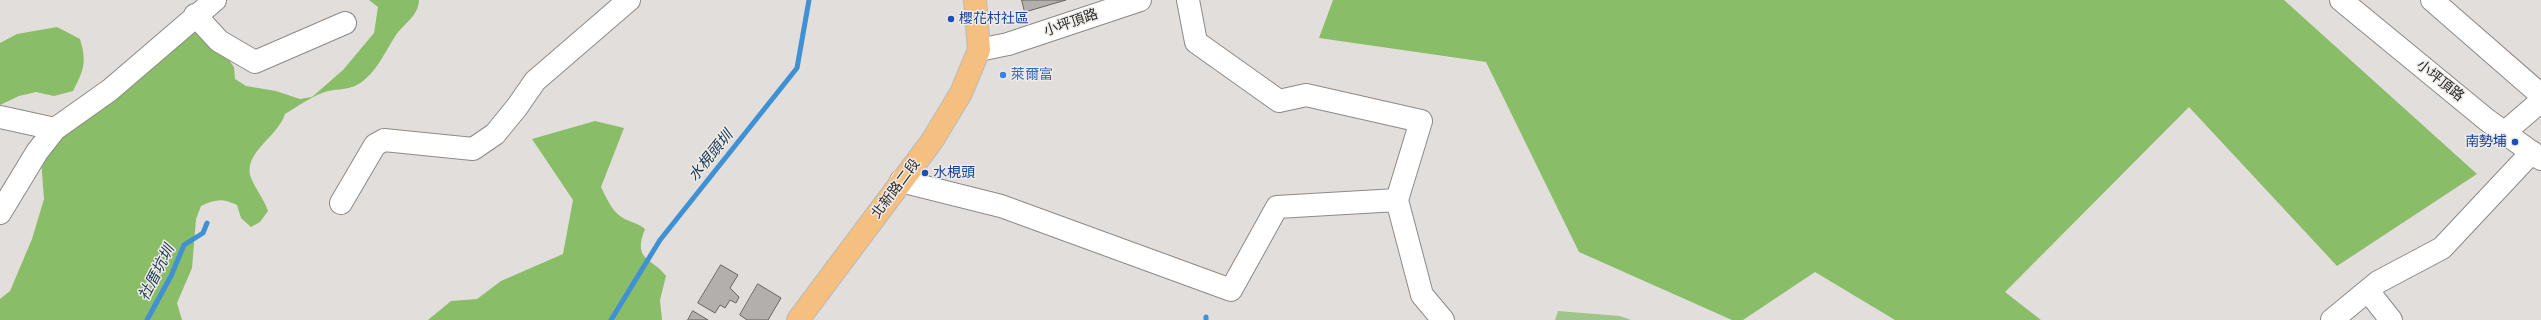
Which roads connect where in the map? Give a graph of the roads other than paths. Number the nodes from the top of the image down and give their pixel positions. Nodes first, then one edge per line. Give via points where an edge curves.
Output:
1 (215, 0) edge
2 (629, 0) edge
3 (975, 0) edge
4 (1140, 0) edge
5 (1188, 0) edge
6 (2341, 0) edge
7 (2432, 0) edge
8 (195, 15) junction
9 (345, 23) dead end
10 (979, 50) junction
11 (2541, 95) edge
12 (2541, 101) edge
13 (0, 117) edge
14 (55, 130) junction
15 (2505, 132) junction
16 (2536, 155) edge
17 (901, 181) junction
18 (1397, 200) junction
19 (341, 203) dead end
20 (0, 213) edge
21 (2368, 291) junction
22 (798, 320) edge
23 (1444, 320) edge
24 (2332, 320) edge
25 (2391, 320) edge

1 - 8 street
2 - 19 street via 535,81 517,108 494,134 473,150 384,140 375,145
3 - 10 main road
4 - 10 street, 小坪頂路 via 1008,44
5 - 18 street via 1196,42 1279,101 1306,95 1421,121
6 - 15 street, 小坪頂路
7 - 11 street
8 - 9 street via 219,41 255,62
8 - 14 street via 110,90
10 - 17 main road, 北新路二段 via 962,93 932,141
12 - 15 street
13 - 14 street
14 - 20 street via 37,152
15 - 16 street, 小坪頂路
16 - 21 street via 2442,248 2378,282
17 - 18 street via 1000,206 1231,290 1277,207
17 - 22 main road, 北新路二段
18 - 23 street via 1422,295
21 - 24 street
21 - 25 street

